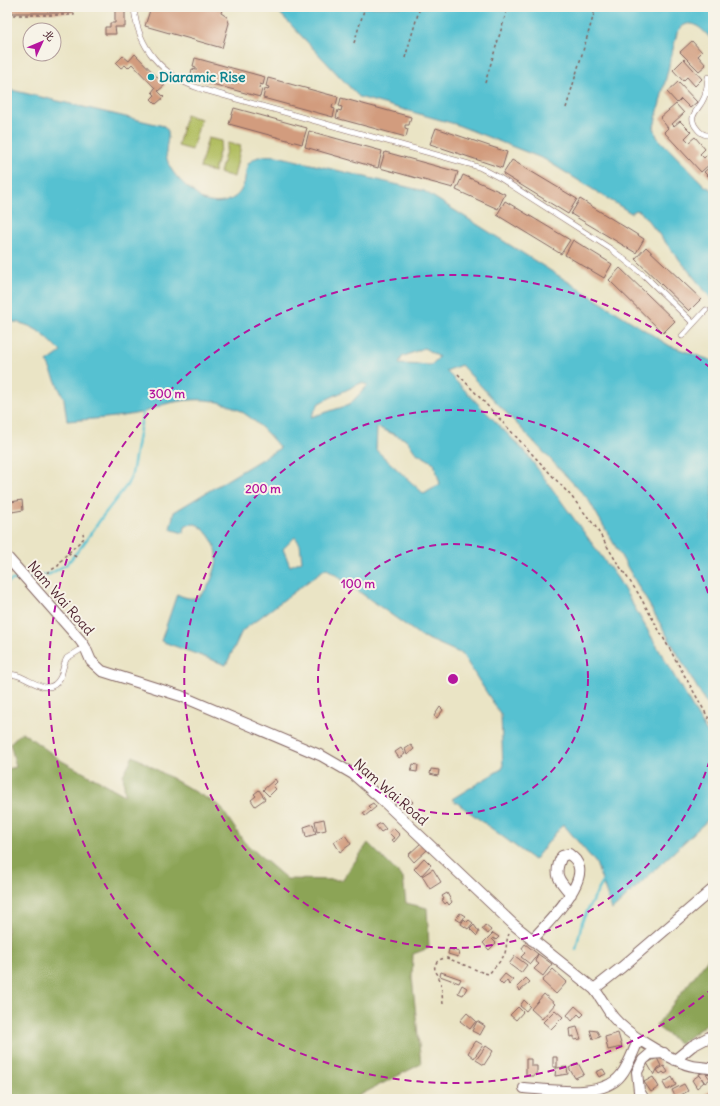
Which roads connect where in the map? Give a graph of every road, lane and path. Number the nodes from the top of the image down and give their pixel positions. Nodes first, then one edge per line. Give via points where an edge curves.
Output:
1 (74, 7) edge
2 (134, 7) edge
3 (365, 7) edge
4 (420, 7) edge
5 (508, 7) edge
6 (582, 7) edge
7 (596, 7) edge
8 (595, 11) junction
9 (7, 15) edge
10 (354, 43) dead end
11 (405, 58) dead end
12 (708, 77) dead end
13 (485, 83) dead end
14 (705, 93) junction
15 (713, 95) edge
16 (566, 108) dead end
17 (713, 135) edge
18 (706, 310) dead end
19 (693, 323) junction
20 (682, 336) dead end
21 (458, 374) dead end
22 (83, 533) dead end
23 (68, 553) junction
24 (7, 557) edge
25 (79, 558) dead end
26 (26, 578) junction
27 (85, 647) junction
28 (7, 676) edge
29 (713, 726) edge
30 (713, 889) edge
31 (571, 894) dead end
32 (514, 925) junction
33 (532, 940) junction
34 (594, 989) junction
35 (443, 1004) dead end
36 (713, 1034) edge
37 (639, 1039) junction
38 (664, 1053) junction
39 (676, 1060) junction
40 (713, 1069) edge
41 (524, 1088) dead end
42 (644, 1099) edge

1 - 9 path via 74,15
2 - 19 lane via 140,35 150,53 164,69 181,81 201,89 481,168 612,249
3 - 10 path
4 - 11 path
5 - 13 path
6 - 8 path
7 - 8 path
8 - 16 path
12 - 14 lane
14 - 15 lane
14 - 17 lane via 693,114 693,123 704,135
18 - 19 lane
19 - 20 lane
21 - 29 path via 571,496 595,526 638,593
22 - 23 path via 84,538
23 - 25 path
23 - 26 path via 58,566 48,572
24 - 26 street, Nam Wai Road
26 - 27 street, Nam Wai Road
27 - 28 lane via 67,658 60,678 55,684 47,687 13,674
27 - 32 street, Nam Wai Road via 91,661 102,671 181,696 322,756 353,774
30 - 34 street
31 - 33 street
32 - 33 street, Nam Wai Road
32 - 35 path via 507,939 505,953 489,974 447,958 438,960 435,971 439,977
33 - 34 street, Nam Wai Road
34 - 37 street, Nam Wai Road via 614,1017
36 - 39 street via 692,1046
37 - 38 street, Nam Wai Road
37 - 41 street via 621,1075 611,1084 593,1090
38 - 39 street, Nam Wai Road
38 - 42 street via 650,1054 643,1060 637,1072 639,1092
39 - 40 street, Nam Wai Road

